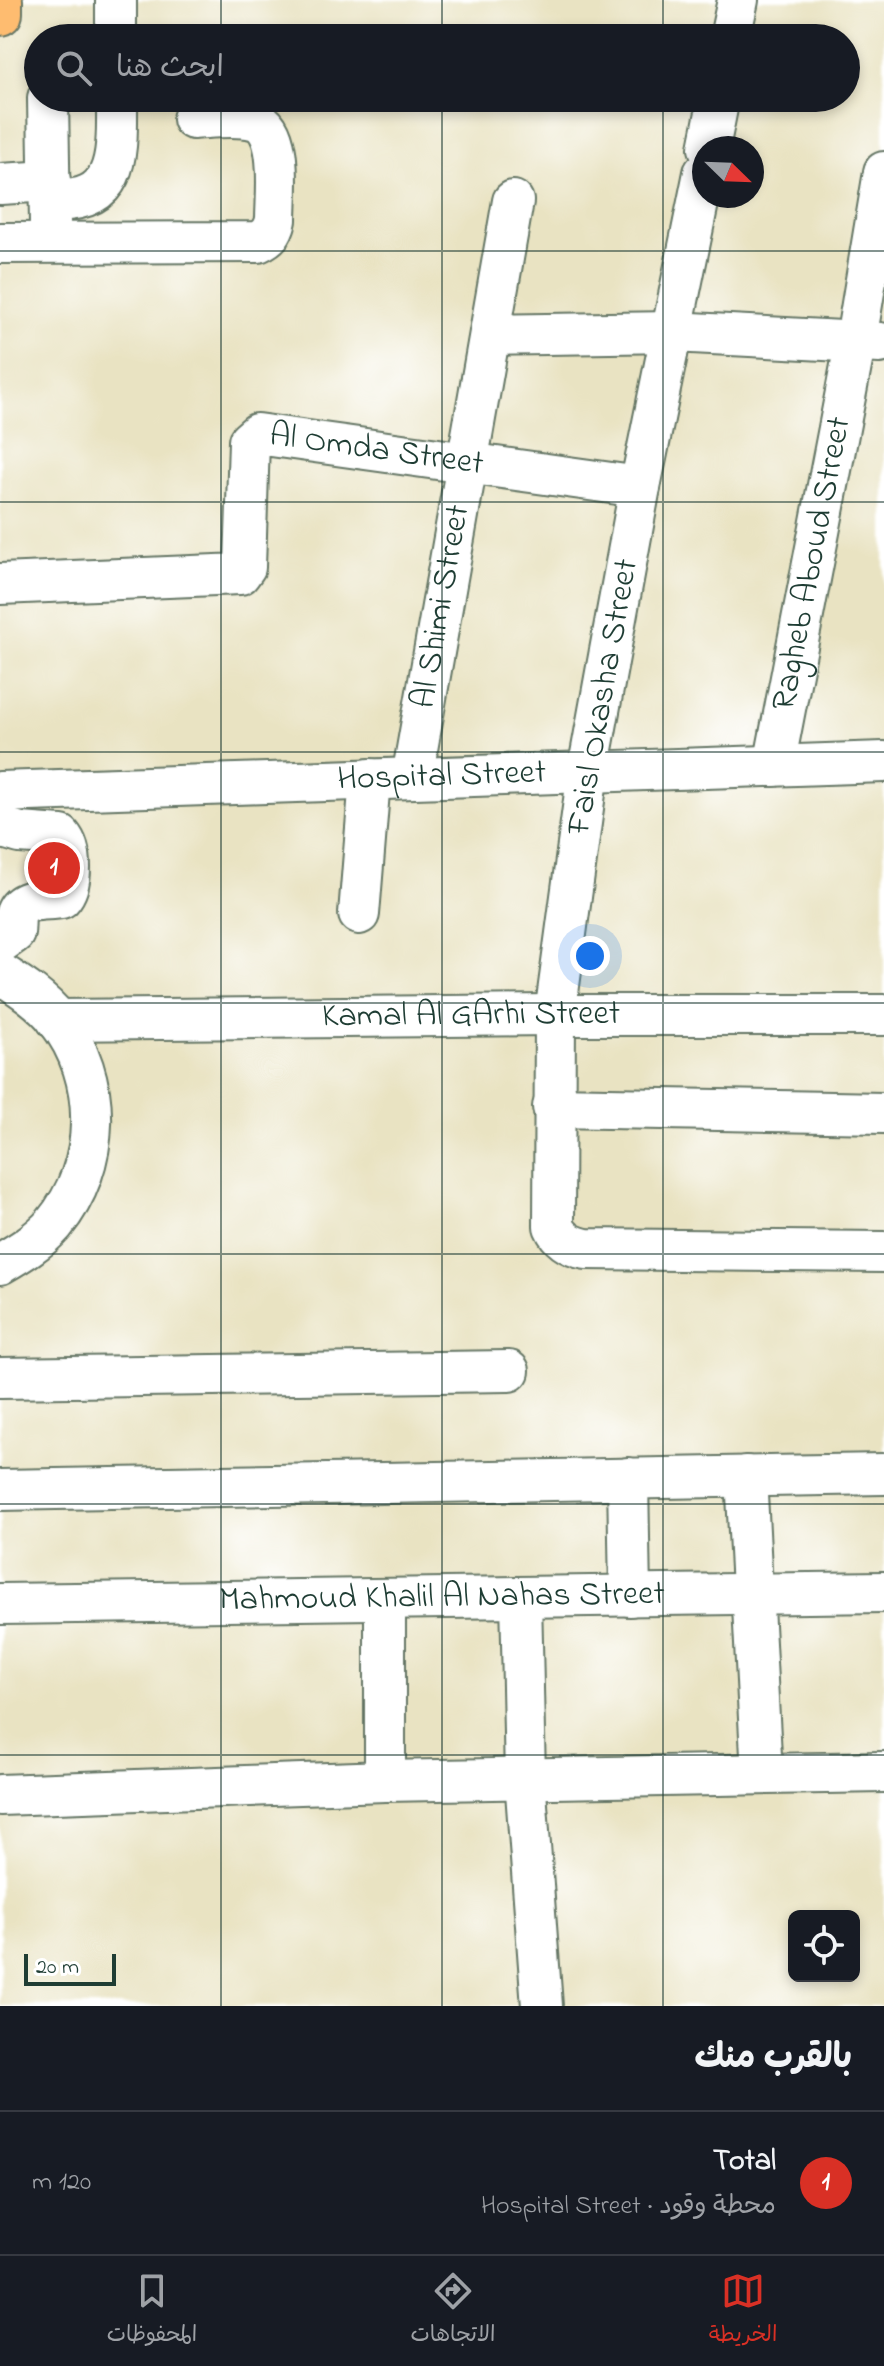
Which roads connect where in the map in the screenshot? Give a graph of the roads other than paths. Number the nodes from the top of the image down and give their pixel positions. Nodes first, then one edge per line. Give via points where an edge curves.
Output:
1 (0, 0) edge
2 (116, 0) edge
3 (738, 0) edge
4 (0, 13) edge
5 (116, 24) edge
6 (733, 24) edge
7 (48, 112) edge
8 (117, 112) edge
9 (716, 112) edge
10 (193, 119) dead end
11 (711, 136) edge
12 (884, 172) edge
13 (0, 184) edge
14 (50, 190) junction
15 (513, 201) dead end
16 (697, 208) edge
17 (0, 243) edge
18 (50, 245) junction
19 (673, 332) junction
20 (490, 335) junction
21 (870, 342) edge
22 (468, 463) junction
23 (640, 487) junction
24 (0, 584) edge
25 (884, 762) edge
26 (774, 766) junction
27 (588, 771) junction
28 (412, 778) junction
29 (370, 779) junction
30 (0, 792) edge
31 (0, 827) edge
32 (359, 914) dead end
33 (0, 943) edge
34 (0, 973) edge
35 (555, 1015) junction
36 (884, 1015) edge
37 (57, 1020) junction
38 (553, 1107) junction
39 (884, 1113) edge
40 (884, 1252) edge
41 (0, 1264) edge
42 (509, 1371) dead end
43 (0, 1378) edge
44 (884, 1474) edge
45 (746, 1476) junction
46 (628, 1478) junction
47 (0, 1490) edge
48 (884, 1592) edge
49 (752, 1594) junction
50 (630, 1596) junction
51 (521, 1597) junction
52 (385, 1599) junction
53 (0, 1604) edge
54 (884, 1772) edge
55 (762, 1774) junction
56 (525, 1778) junction
57 (385, 1781) junction
58 (0, 1795) edge
59 (542, 2006) edge

1 - 4 main road
2 - 5 street
3 - 6 street
7 - 14 street
8 - 14 street via 115,163 105,181 70,201
9 - 11 street
10 - 18 street via 258,120 270,131 275,145 276,220 268,238
12 - 21 street, Ragheb Aboud Street
13 - 14 street
14 - 18 street
15 - 20 street, Al Shimi Street
16 - 19 street, Faisl Okasha Street
17 - 18 street
19 - 20 street
19 - 21 street
19 - 23 street, Faisl Okasha Street
20 - 22 street, Al Shimi Street
21 - 26 street, Ragheb Aboud Street
22 - 23 street, Al Omda Street
22 - 24 street, Al Omda Street via 257,434 249,441 245,567 240,574
22 - 28 street, Al Shimi Street
23 - 27 street, Faisl Okasha Street
25 - 26 street, Hospital Street
26 - 27 street, Hospital Street
27 - 28 street, Hospital Street
27 - 35 street, Faisl Okasha Street
28 - 29 street, Hospital Street
29 - 30 street, Hospital Street
29 - 32 street
31 - 33 street via 61,836 69,850 66,892 61,898 21,905 14,933
34 - 37 street
35 - 36 street, Kamal Al GArhi Street
35 - 37 street, Kamal Al GArhi Street
35 - 38 street, Faisl Okasha Street
37 - 41 street via 77,1051 89,1086 92,1123 87,1159 74,1194 53,1224
38 - 39 street
38 - 40 street, Faisl Okasha Street via 554,1226 563,1240 586,1249
42 - 43 street
44 - 45 street
45 - 46 street
45 - 49 street
46 - 47 street
46 - 50 street
48 - 49 street, Mahmoud Khalil Al Nahas Street
49 - 50 street, Mahmoud Khalil Al Nahas Street
49 - 55 street
50 - 51 street, Mahmoud Khalil Al Nahas Street
51 - 52 street, Mahmoud Khalil Al Nahas Street
51 - 56 street
52 - 53 street, Mahmoud Khalil Al Nahas Street
52 - 57 street
54 - 55 street
55 - 56 street
56 - 57 street
56 - 59 street
57 - 58 street

